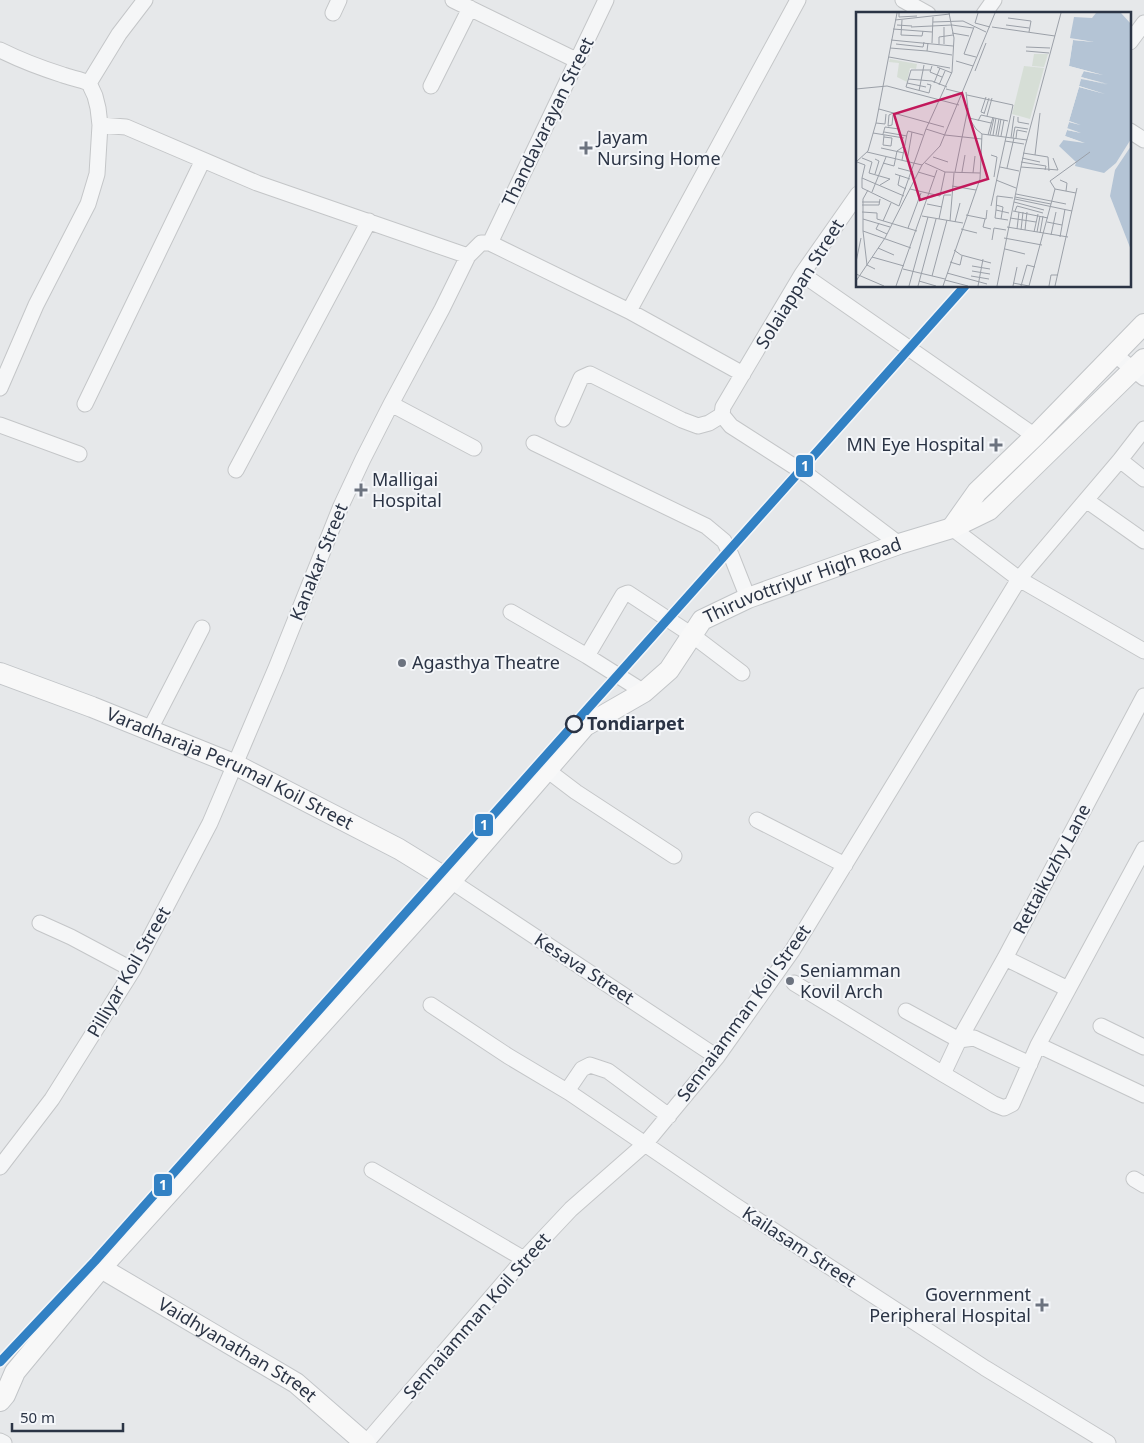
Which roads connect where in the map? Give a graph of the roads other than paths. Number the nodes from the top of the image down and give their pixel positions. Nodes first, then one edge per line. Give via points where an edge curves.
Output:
1 (145, 0) edge
2 (453, 0) edge
3 (606, 0) edge
4 (798, 0) edge
5 (903, 0) edge
6 (994, 0) edge
7 (470, 8) junction
8 (924, 12) edge
9 (985, 12) edge
10 (1144, 23) edge
11 (1132, 39) edge
12 (0, 50) edge
13 (578, 61) junction
14 (89, 82) junction
15 (431, 86) dead end
16 (100, 125) junction
17 (1132, 132) edge
18 (1144, 140) edge
19 (203, 160) junction
20 (856, 197) edge
21 (369, 221) junction
22 (490, 243) junction
23 (468, 256) junction
24 (802, 274) junction
25 (629, 311) junction
26 (1144, 324) edge
27 (1114, 354) junction
28 (1140, 369) edge
29 (743, 374) junction
30 (0, 388) edge
31 (85, 404) dead end
32 (391, 404) junction
33 (722, 415) junction
34 (563, 419) dead end
35 (0, 425) edge
36 (1144, 429) edge
37 (1036, 436) junction
38 (534, 443) dead end
39 (474, 448) dead end
40 (79, 454) dead end
41 (1120, 460) junction
42 (236, 470) dead end
43 (1144, 479) edge
44 (1086, 500) junction
45 (952, 528) junction
46 (1144, 541) edge
47 (899, 544) junction
48 (1019, 580) junction
49 (748, 598) junction
50 (511, 612) dead end
51 (202, 628) dead end
52 (692, 635) junction
53 (1144, 650) edge
54 (586, 656) junction
55 (0, 673) edge
56 (742, 673) dead end
57 (644, 692) junction
58 (1144, 696) edge
59 (149, 731) junction
60 (236, 765) junction
61 (547, 770) junction
62 (757, 820) dead end
63 (1144, 849) edge
64 (674, 856) dead end
65 (845, 865) junction
66 (451, 881) junction
67 (40, 923) dead end
68 (1005, 958) junction
69 (133, 970) junction
70 (786, 978) junction
71 (1068, 989) junction
72 (431, 1005) dead end
73 (906, 1011) dead end
74 (1101, 1026) dead end
75 (959, 1040) junction
76 (1038, 1045) junction
77 (1144, 1047) edge
78 (717, 1057) junction
79 (1030, 1064) junction
80 (943, 1074) junction
81 (566, 1091) junction
82 (1144, 1095) edge
83 (669, 1116) junction
84 (645, 1144) junction
85 (0, 1167) edge
86 (372, 1170) dead end
87 (524, 1260) junction
88 (101, 1268) junction
89 (8, 1376) edge
90 (0, 1401) edge
91 (0, 1441) edge
92 (4, 1443) edge
93 (366, 1443) edge
94 (1108, 1443) edge

1 - 14 street
2 - 7 street
3 - 13 street, Thandavarayan Street
4 - 25 street
5 - 8 street
6 - 9 street
7 - 13 street
7 - 15 street
10 - 11 street
12 - 14 street via 23,61
13 - 22 street, Thandavarayan Street
14 - 16 street via 97,102
16 - 19 street via 126,127
16 - 30 street via 97,174 88,204 36,304
17 - 18 street
19 - 21 street via 257,183
19 - 31 street
20 - 24 street, Solaiappan Street
21 - 23 street
21 - 42 street
22 - 23 street via 482,243
22 - 25 street
23 - 32 street, Kanakar Street
24 - 29 street, Solaiappan Street
24 - 37 street
25 - 29 street
26 - 27 main road
27 - 28 street
27 - 37 main road
28 - 45 main road, Thiruvottriyur High Road via 990,510
29 - 33 street, Solaiappan Street via 722,407
32 - 39 street
32 - 60 street, Kanakar Street via 341,506
33 - 34 street via 698,426 590,374 581,378
33 - 47 street via 731,426 809,476
35 - 40 street
36 - 41 street, Sennaiamman Koil Street
37 - 45 main road via 977,492
38 - 49 street via 706,526 724,541
41 - 43 street
41 - 44 street, Sennaiamman Koil Street
44 - 46 street
44 - 48 street, Sennaiamman Koil Street
45 - 47 main road, Thiruvottriyur High Road
45 - 48 street
47 - 49 main road, Thiruvottriyur High Road
48 - 53 street
48 - 65 street, Sennaiamman Koil Street
49 - 52 main road, Thiruvottriyur High Road via 702,620
50 - 54 street
51 - 59 street
52 - 54 street via 628,593 623,595
52 - 56 street
52 - 57 main road, Thiruvottriyur High Road via 669,670
54 - 57 street
55 - 59 main road, Varadharaja Perumal Koil Street
57 - 61 main road, Thiruvottriyur High Road via 585,726
58 - 68 street, Rettaikuzhy Lane
59 - 60 main road, Varadharaja Perumal Koil Street
60 - 66 main road, Varadharaja Perumal Koil Street via 399,849
60 - 69 street, Pilliyar Koil Street via 210,823
61 - 64 street
61 - 66 main road, Thiruvottriyur High Road
62 - 65 street
63 - 71 street
65 - 70 street, Sennaiamman Koil Street
66 - 78 street, Kesava Street
66 - 88 main road, Thiruvottriyur High Road
67 - 69 street
68 - 71 street
68 - 75 street, Rettaikuzhy Lane
69 - 85 street, Pilliyar Koil Street via 52,1099
70 - 78 street, Sennaiamman Koil Street
70 - 80 street
71 - 76 street
72 - 81 street, Kailasam Street
73 - 75 street
74 - 77 street
75 - 79 street via 974,1038
75 - 80 street, Rettaikuzhy Lane
76 - 79 street
76 - 82 street
78 - 83 street, Sennaiamman Koil Street
79 - 80 street via 1012,1104 1004,1108
81 - 83 street via 582,1068 590,1065 608,1071
81 - 84 street, Kailasam Street
83 - 84 street, Sennaiamman Koil Street
84 - 87 street, Sennaiamman Koil Street via 571,1209
84 - 94 street, Kailasam Street via 976,1363
86 - 87 street
87 - 93 street, Sennaiamman Koil Street
88 - 89 main road, Thiruvottriyur High Road
88 - 93 main road, Vaidhyanathan Street via 296,1383
89 - 90 main road, Thiruvottriyur High Road via 5,1395
91 - 92 street

